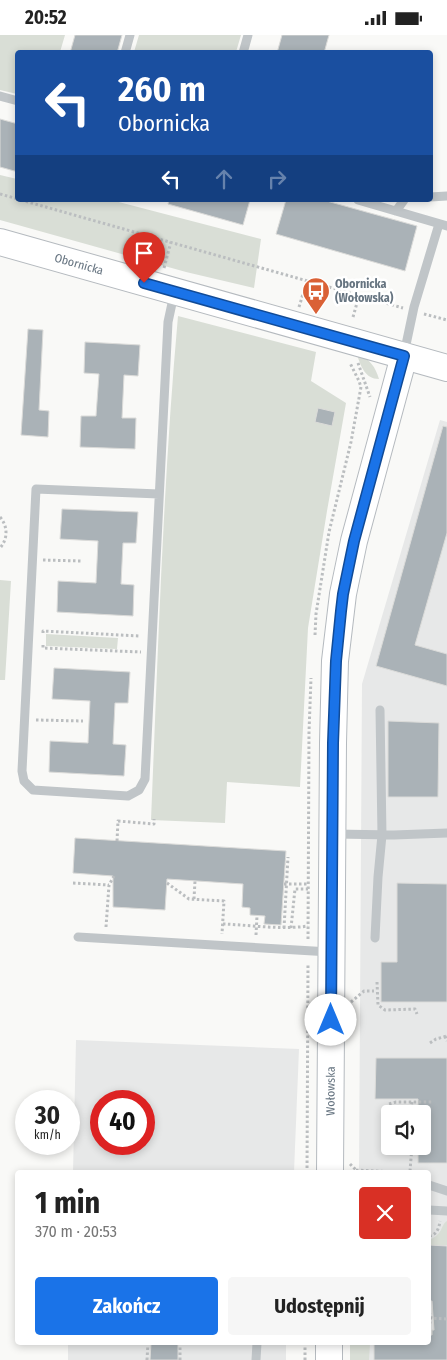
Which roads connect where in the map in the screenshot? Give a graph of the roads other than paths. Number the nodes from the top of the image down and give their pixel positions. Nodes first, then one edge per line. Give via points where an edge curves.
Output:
1 (130, 35) edge
2 (248, 35) edge
3 (126, 50) edge
4 (244, 50) edge
5 (0, 96) edge
6 (15, 100) edge
7 (447, 196) edge
8 (433, 197) edge
9 (365, 202) edge
10 (403, 202) edge
11 (396, 211) junction
12 (443, 225) edge
13 (0, 242) edge
14 (174, 292) junction
15 (404, 356) junction
16 (447, 368) edge
17 (159, 494) junction
18 (380, 710) dead end
19 (447, 833) edge
20 (332, 834) junction
21 (382, 835) junction
22 (78, 937) dead end
23 (375, 938) dead end
24 (331, 952) junction
25 (330, 1170) edge
26 (431, 1186) edge
27 (447, 1191) edge
28 (431, 1211) edge
29 (444, 1214) edge
30 (257, 1345) edge
31 (329, 1345) edge
32 (256, 1360) edge
33 (329, 1360) edge

1 - 3 lane
2 - 4 lane
5 - 6 lane
7 - 8 lane
9 - 11 lane
10 - 11 lane
11 - 12 lane
12 - 15 lane via 413,311
13 - 14 street, Obornicka
14 - 15 street, Obornicka
14 - 17 lane via 168,322
15 - 16 street, Obornicka
15 - 20 street, Wołowska via 354,541 343,594 336,661
17 - 17 lane via 145,779 139,790 128,796 33,790 24,781 22,771 36,489
18 - 21 lane
19 - 21 lane
20 - 21 lane
20 - 24 street, Wołowska
21 - 23 lane
22 - 24 lane
24 - 25 street, Wołowska
26 - 27 lane
28 - 29 lane
30 - 32 lane
31 - 33 street

